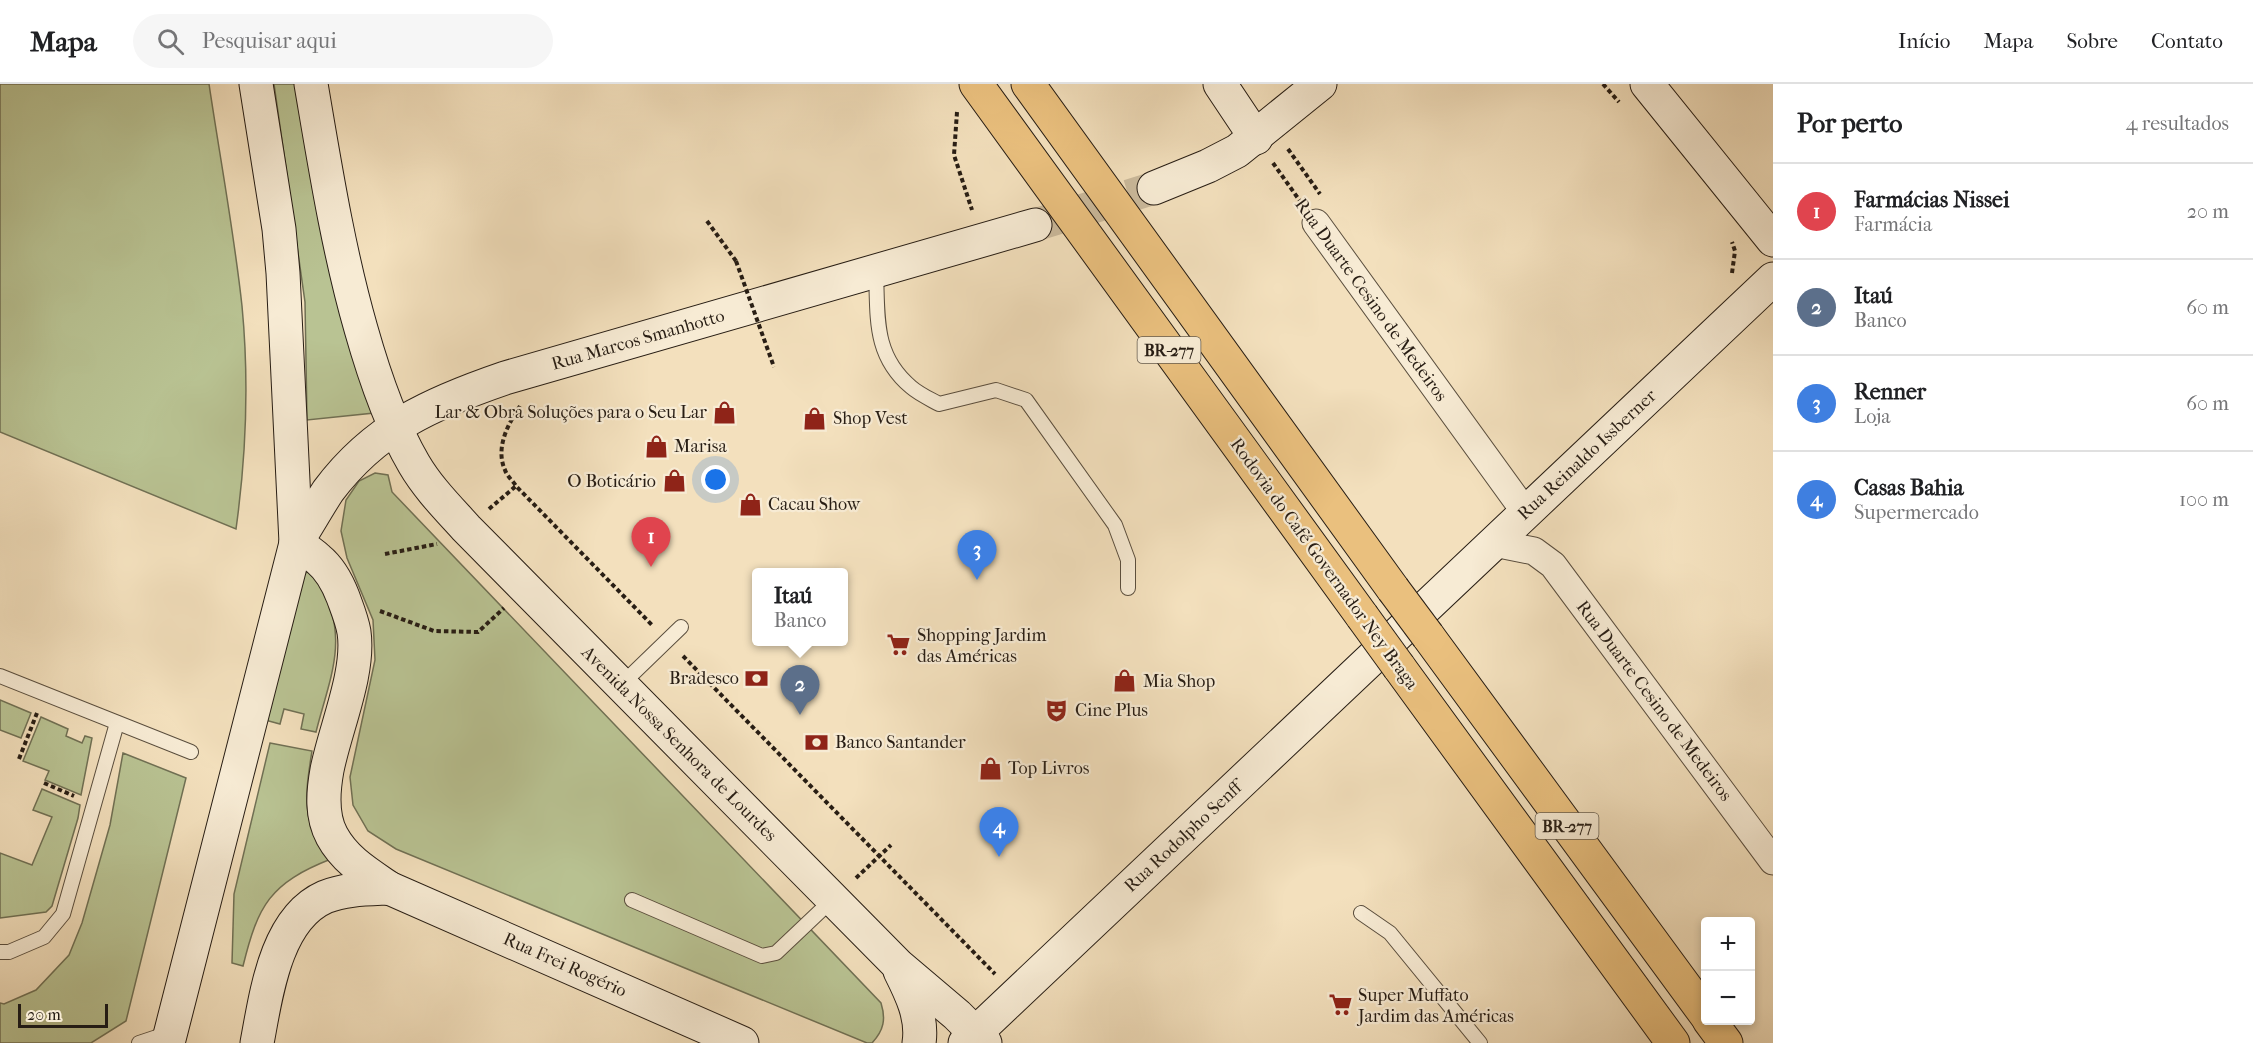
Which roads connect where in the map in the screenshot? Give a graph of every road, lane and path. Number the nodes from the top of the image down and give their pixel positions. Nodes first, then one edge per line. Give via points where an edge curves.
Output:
1 (256, 84) edge
2 (311, 84) edge
3 (1028, 84) edge
4 (1035, 84) edge
5 (1220, 84) edge
6 (1320, 84) edge
7 (1647, 84) edge
8 (967, 94) edge
9 (1058, 125) junction
10 (1256, 138) junction
11 (1288, 148) dead end
12 (1154, 188) tunnel mouth
13 (1322, 195) dead end
14 (972, 210) dead end
15 (707, 221) dead end
16 (1316, 223) joint
17 (1035, 225) tunnel mouth
18 (1773, 240) edge
19 (876, 272) junction
20 (1773, 279) edge
21 (774, 367) dead end
22 (522, 404) dead end
23 (395, 426) junction
24 (516, 486) junction
25 (486, 512) dead end
26 (1526, 513) junction
27 (296, 543) junction
28 (1494, 543) junction
29 (441, 544) dead end
30 (385, 554) dead end
31 (1128, 588) dead end
32 (510, 603) dead end
33 (377, 609) dead end
34 (681, 627) dead end
35 (1414, 634) junction
36 (668, 640) junction
37 (0, 676) edge
38 (621, 685) junction
39 (39, 710) dead end
40 (117, 723) junction
41 (191, 753) dead end
42 (19, 759) dead end
43 (44, 783) dead end
44 (94, 804) junction
45 (891, 845) dead end
46 (879, 856) junction
47 (1773, 861) edge
48 (389, 888) junction
49 (843, 890) junction
50 (632, 900) dead end
51 (1362, 913) dead end
52 (0, 952) edge
53 (898, 965) junction
54 (995, 975) dead end
55 (1701, 1008) edge
56 (1713, 1025) edge
57 (170, 1037) edge
58 (975, 1039) edge
59 (139, 1043) edge
60 (257, 1043) edge
61 (742, 1043) edge
62 (919, 1043) edge
63 (1480, 1043) edge
64 (1673, 1043) edge
65 (1726, 1043) edge

1 - 27 main road via 283,273
2 - 23 main road, Avenida Nossa Senhora de Lourdes via 338,239 371,365
3 - 9 highway, BR-277
4 - 9 highway
5 - 10 main road
6 - 10 main road
7 - 18 main road
8 - 14 path via 954,155
8 - 64 highway, Rodovia do Café Governador Ney Braga / BR-277, bridge via 1362,616
9 - 35 highway, BR-277, bridge via 1393,589
10 - 12 main road via 1237,152
10 - 16 path, Rua Duarte Cesino de Medeiros
11 - 13 path
15 - 21 path, bridge via 736,261
16 - 26 street, Rua Duarte Cesino de Medeiros
17 - 19 main road, Rua Marcos Smanhotto
19 - 23 main road, Rua Marcos Smanhotto via 505,378 443,401
19 - 31 lane via 885,357 911,387 939,404 996,390 1026,400 1115,525 1128,560
20 - 26 main road, Rua Reinaldo Issberner
22 - 24 path via 509,423 501,448 505,470
23 - 27 main road, Rua Marcos Smanhotto via 349,466
23 - 38 main road, Avenida Nossa Senhora de Lourdes via 414,464 447,507
24 - 25 path
24 - 36 path
26 - 28 main road, Rua Reinaldo Issberner
27 - 48 main road, Rua Frei Rogério via 320,560 331,574 354,631 351,675 331,750 324,813 343,854
27 - 57 main road
28 - 35 main road, Rua Reinaldo Issberner
28 - 47 street, Rua Duarte Cesino de Medeiros via 1534,551 1553,565
29 - 30 path
32 - 33 path via 478,632 434,631
34 - 36 lane
35 - 55 highway, BR-277
35 - 58 main road, Rua Rodolpho Senff
36 - 38 lane
36 - 46 path
37 - 40 lane
38 - 49 main road, Avenida Nossa Senhora de Lourdes
39 - 42 path
40 - 41 lane
40 - 44 lane
43 - 44 path
44 - 52 lane via 63,914 44,937
45 - 46 path
46 - 49 path
46 - 54 path
48 - 60 main road via 324,897 300,915 286,934 276,959
48 - 61 main road, Rua Frei Rogério
49 - 50 lane via 776,953 762,956
49 - 53 main road, Avenida Nossa Senhora de Lourdes
51 - 63 lane via 1390,933
53 - 58 main road, Avenida Nossa Senhora de Lourdes
53 - 62 main road via 919,1020
56 - 65 highway
57 - 59 lane

